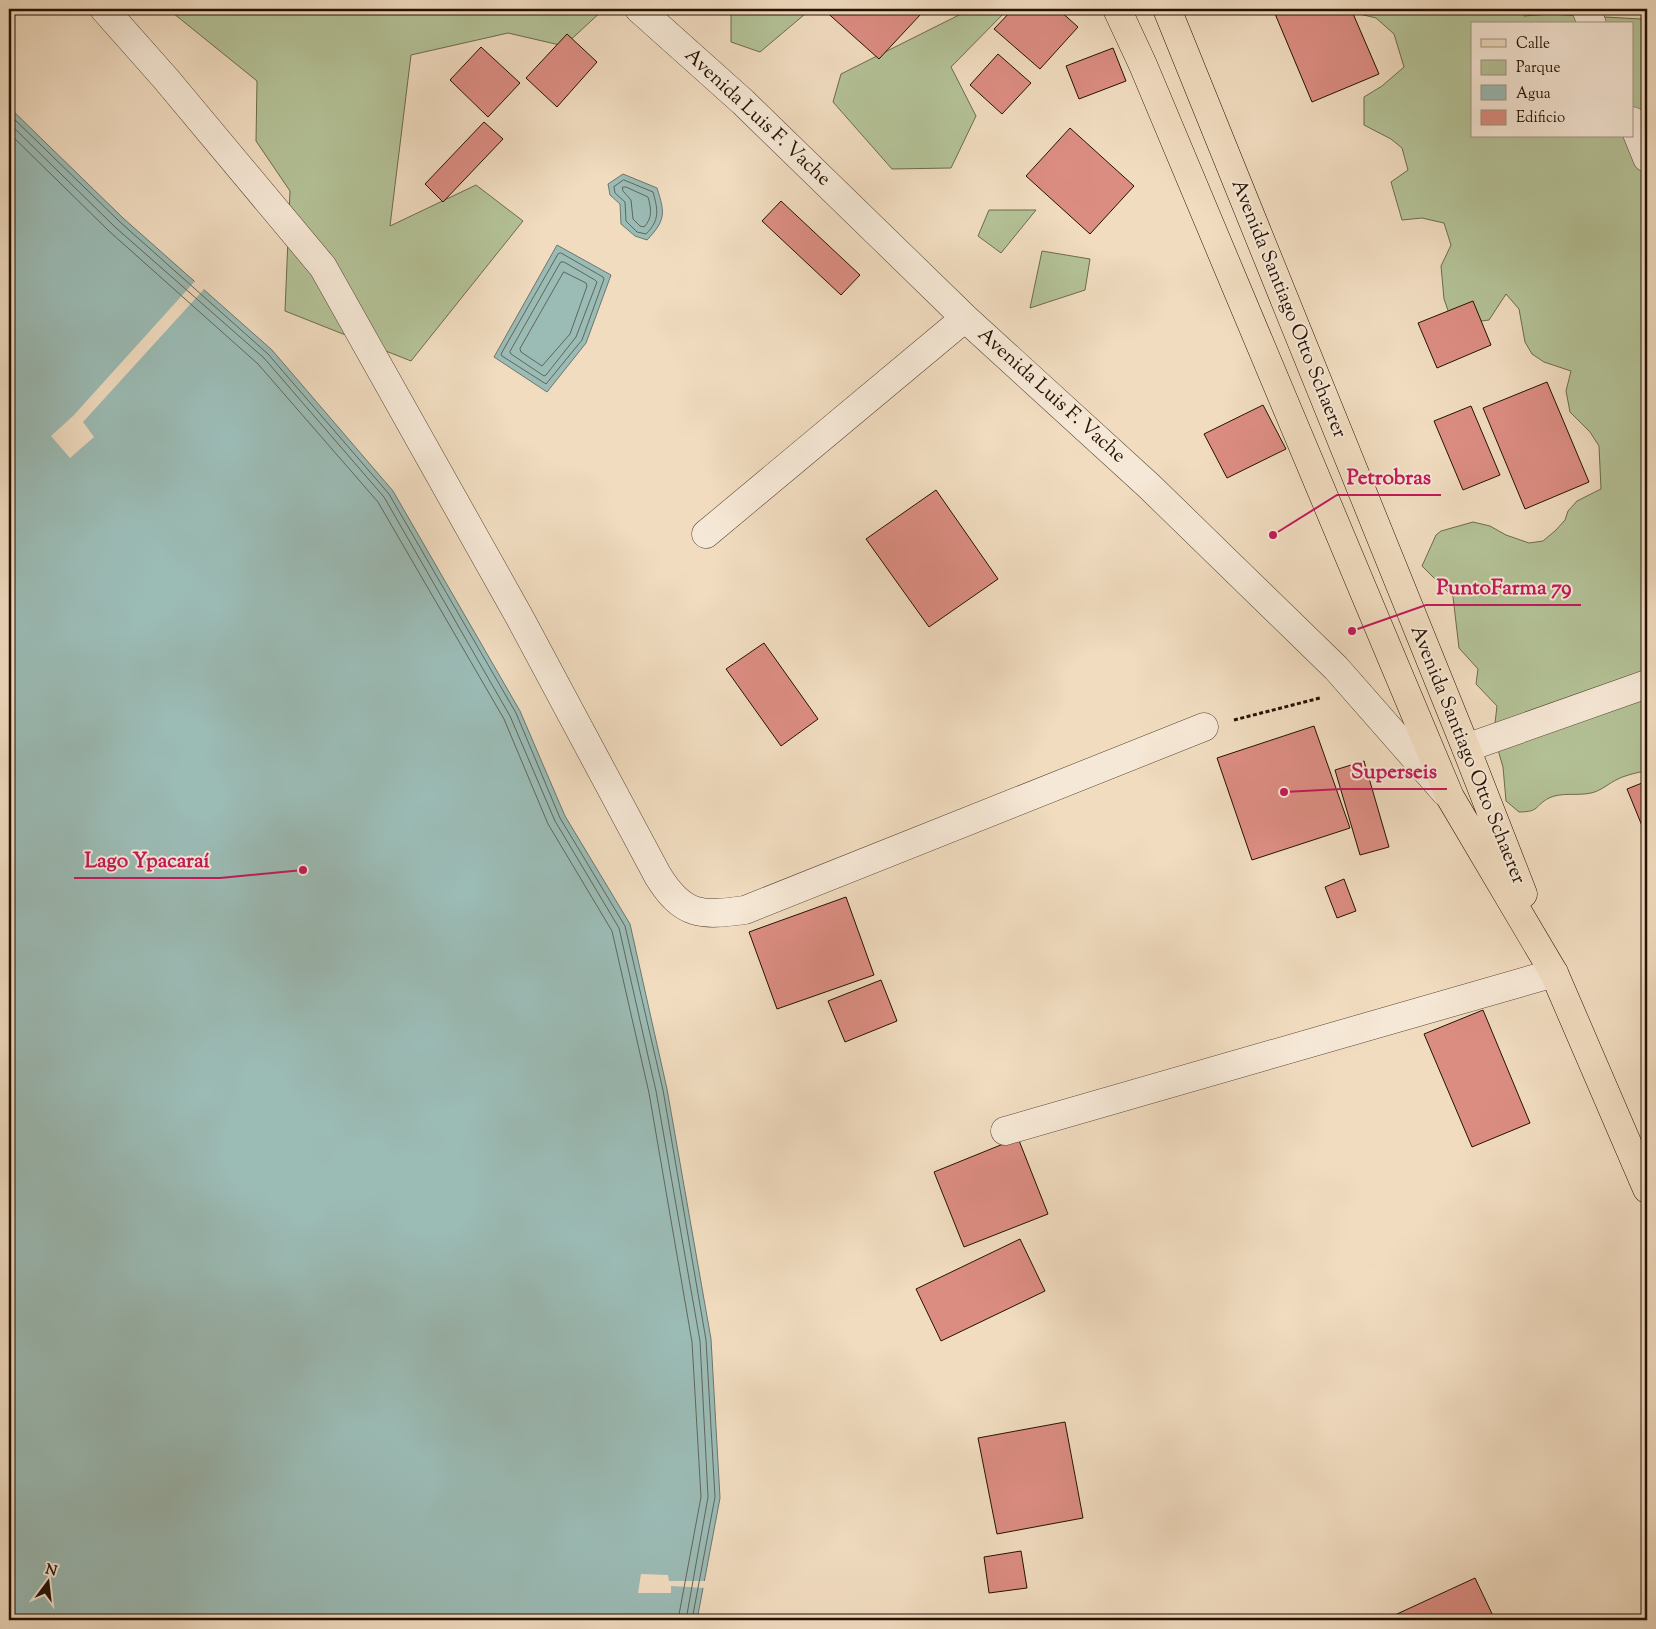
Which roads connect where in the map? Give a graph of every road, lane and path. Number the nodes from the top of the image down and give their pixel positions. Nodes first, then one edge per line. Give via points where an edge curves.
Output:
1 (104, 9) edge
2 (639, 9) edge
3 (1117, 9) edge
4 (1167, 9) edge
5 (1586, 9) edge
6 (1591, 22) edge
7 (1634, 126) edge
8 (1647, 158) edge
9 (965, 318) junction
10 (706, 534) dead end
11 (1647, 684) edge
12 (1355, 689) junction
13 (1204, 727) joint
14 (1466, 748) junction
15 (1450, 797) junction
16 (1554, 973) junction
17 (1005, 1131) dead end
18 (1646, 1180) edge

1 - 13 street via 323,267 520,618 658,876 670,895 689,909 715,914 745,910
2 - 9 street, Avenida Luis F. Vache via 743,102
3 - 15 main road, Avenida Santiago Otto Schaerer
4 - 14 main road, Avenida Santiago Otto Schaerer
5 - 6 street
7 - 8 street
9 - 10 street
9 - 12 street, Avenida Luis F. Vache via 1149,486
11 - 14 street
12 - 13 path
12 - 15 street, Avenida Luis F. Vache
14 - 16 main road, Avenida Santiago Otto Schaerer
15 - 16 main road, Avenida Santiago Otto Schaerer
16 - 17 street
16 - 18 main road

